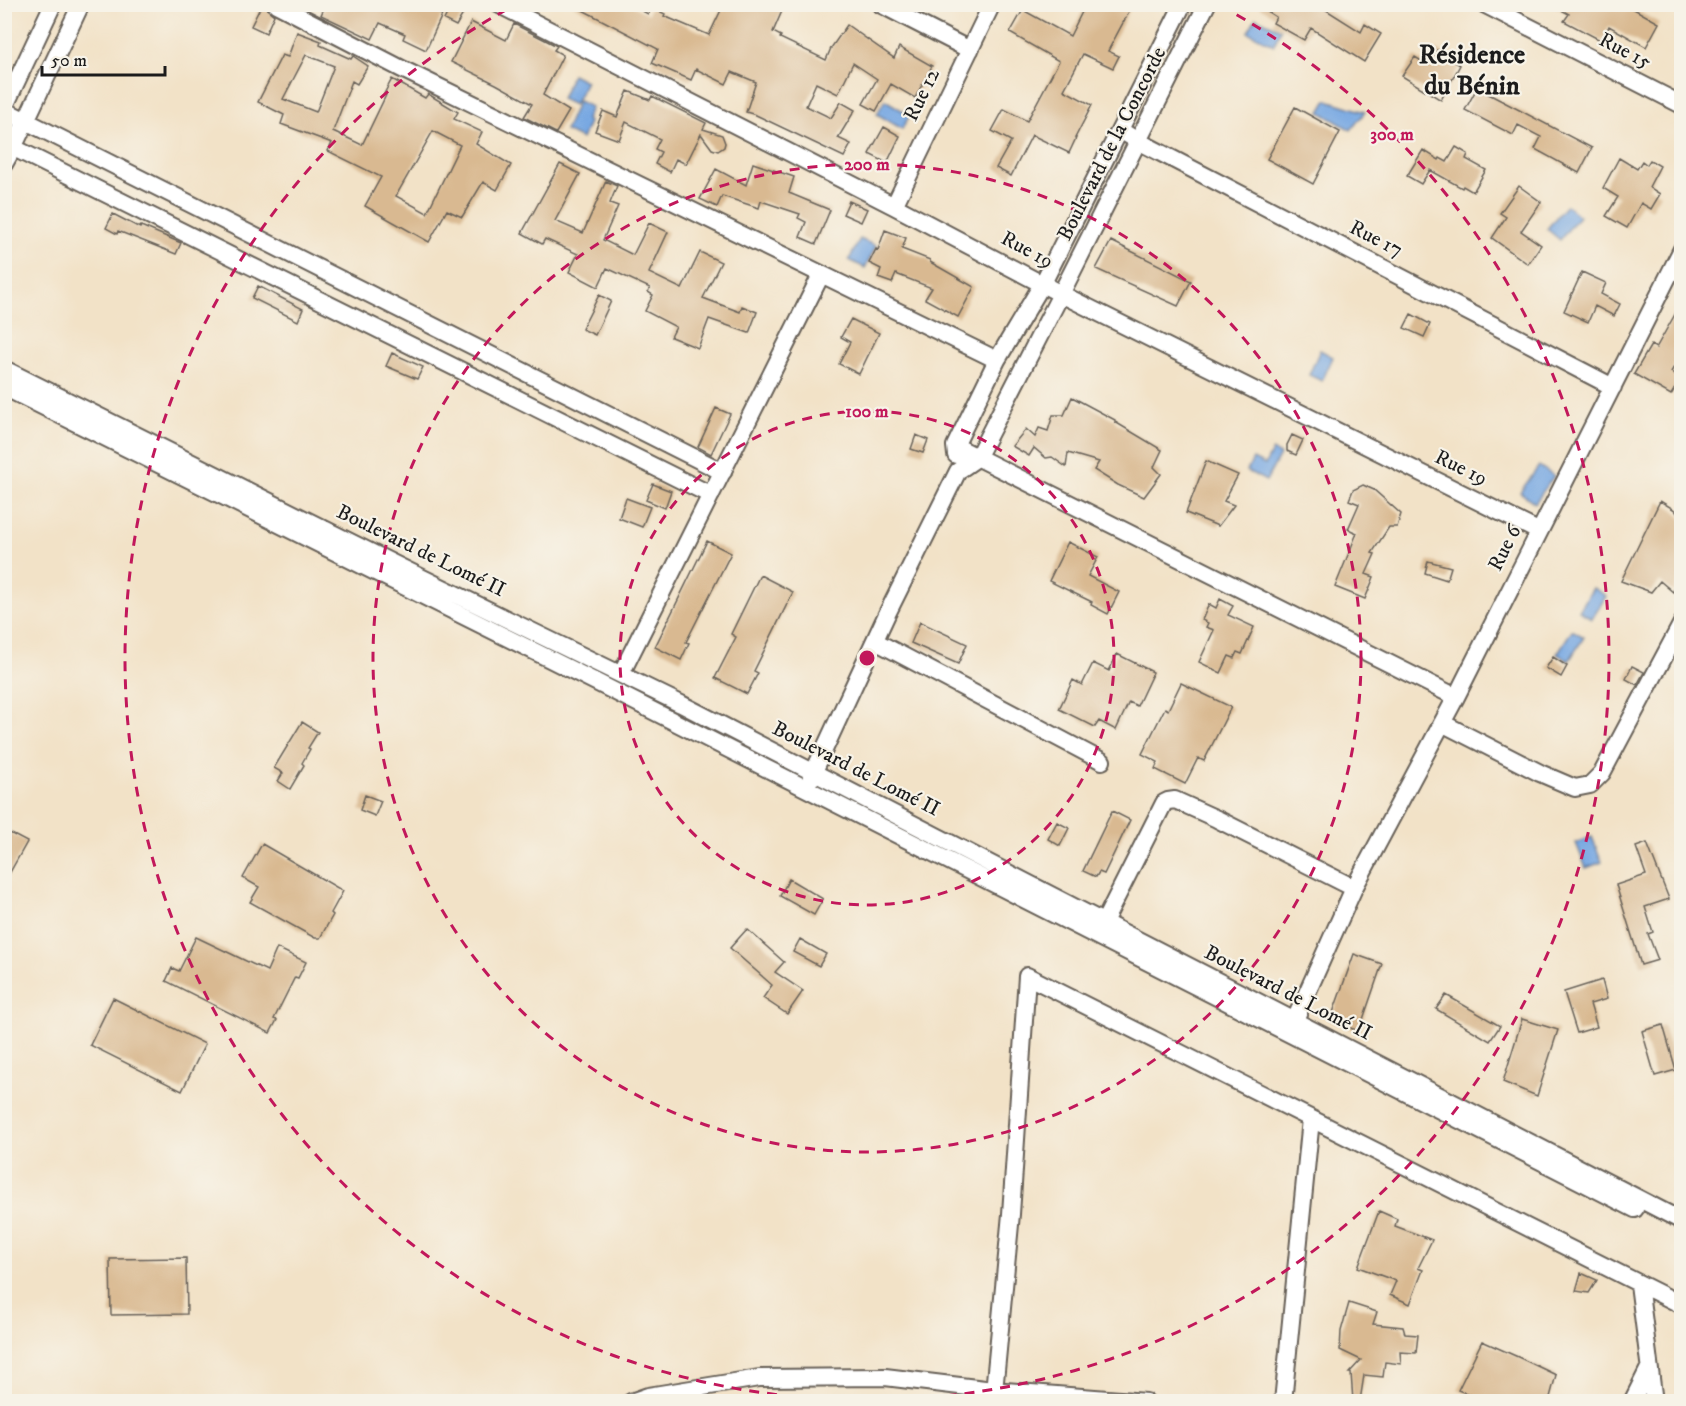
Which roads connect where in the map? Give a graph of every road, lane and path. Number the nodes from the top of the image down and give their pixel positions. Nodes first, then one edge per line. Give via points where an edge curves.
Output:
1 (53, 4) edge
2 (81, 4) edge
3 (276, 4) edge
4 (498, 4) edge
5 (880, 4) edge
6 (992, 4) edge
7 (1183, 4) edge
8 (1207, 4) edge
9 (1484, 4) edge
10 (970, 50) junction
11 (1682, 105) edge
12 (4, 109) edge
13 (26, 121) junction
14 (1120, 130) junction
15 (1138, 141) junction
16 (9, 146) edge
17 (4, 164) edge
18 (894, 206) junction
19 (1682, 249) edge
20 (1676, 274) edge
21 (821, 275) junction
22 (1043, 283) junction
23 (1062, 294) junction
24 (997, 360) junction
25 (4, 369) edge
26 (4, 387) edge
27 (1613, 387) junction
28 (955, 446) junction
29 (977, 458) junction
30 (957, 471) junction
31 (723, 472) junction
32 (711, 495) junction
33 (1538, 531) junction
34 (1682, 623) edge
35 (875, 641) junction
36 (621, 674) junction
37 (1456, 697) junction
38 (1442, 723) junction
39 (1102, 761) dead end
40 (813, 772) junction
41 (805, 789) junction
42 (1354, 888) junction
43 (1100, 929) junction
44 (1294, 1022) junction
45 (1311, 1119) junction
46 (1682, 1221) edge
47 (1682, 1233) edge
48 (1639, 1284) junction
49 (1682, 1305) edge
50 (1649, 1368) junction
51 (993, 1396) edge
52 (631, 1401) edge
53 (1146, 1401) edge
54 (1283, 1401) edge
55 (1632, 1401) edge
56 (1654, 1401) edge

1 - 12 street
2 - 13 street
3 - 21 street
4 - 18 street, Rue 19
5 - 10 street
6 - 10 street, Rue 12
7 - 14 street, Boulevard de la Concorde
8 - 15 street, Boulevard de la Concorde
9 - 11 street, Rue 15
10 - 18 street, Rue 12
12 - 13 street
13 - 16 street
13 - 31 street
14 - 15 street, Rue 17
14 - 22 street, Boulevard de la Concorde
15 - 23 street, Boulevard de la Concorde
15 - 27 street, Rue 17
16 - 17 street
16 - 32 street
18 - 22 street, Rue 19
19 - 20 street, Rue 6
20 - 27 street, Rue 6
21 - 24 street
21 - 31 street
22 - 23 street, Rue 19
22 - 24 street, Boulevard de la Concorde
23 - 29 street, Boulevard de la Concorde
23 - 33 street, Rue 19
24 - 28 street, Boulevard de la Concorde
25 - 36 street, Boulevard de Lomé II
26 - 41 street, Boulevard de Lomé II
27 - 33 street, Rue 6
28 - 29 street
28 - 30 street
29 - 30 street, Boulevard de la Concorde
29 - 37 street
30 - 35 street
31 - 32 street
32 - 36 street
33 - 37 street, Rue 6
34 - 38 street via 1602,773 1590,785 1575,788
35 - 39 street
35 - 40 street
36 - 40 street, Boulevard de Lomé II
37 - 38 street, Rue 6
38 - 42 street, Rue 6
40 - 41 street
40 - 43 street, Boulevard de Lomé II via 1024,882
41 - 43 street, Boulevard de Lomé II
42 - 43 street via 1217,819 1175,800 1168,801
42 - 44 street, Rue 6
43 - 44 street, Boulevard de Lomé II
43 - 47 street, Boulevard de Lomé II
44 - 46 street, Boulevard de Lomé II
45 - 48 street
45 - 51 street via 1027,976 1011,1215
45 - 54 street
48 - 49 street
48 - 50 street
50 - 55 street
50 - 56 street
51 - 52 street via 885,1377 759,1378
51 - 53 street

